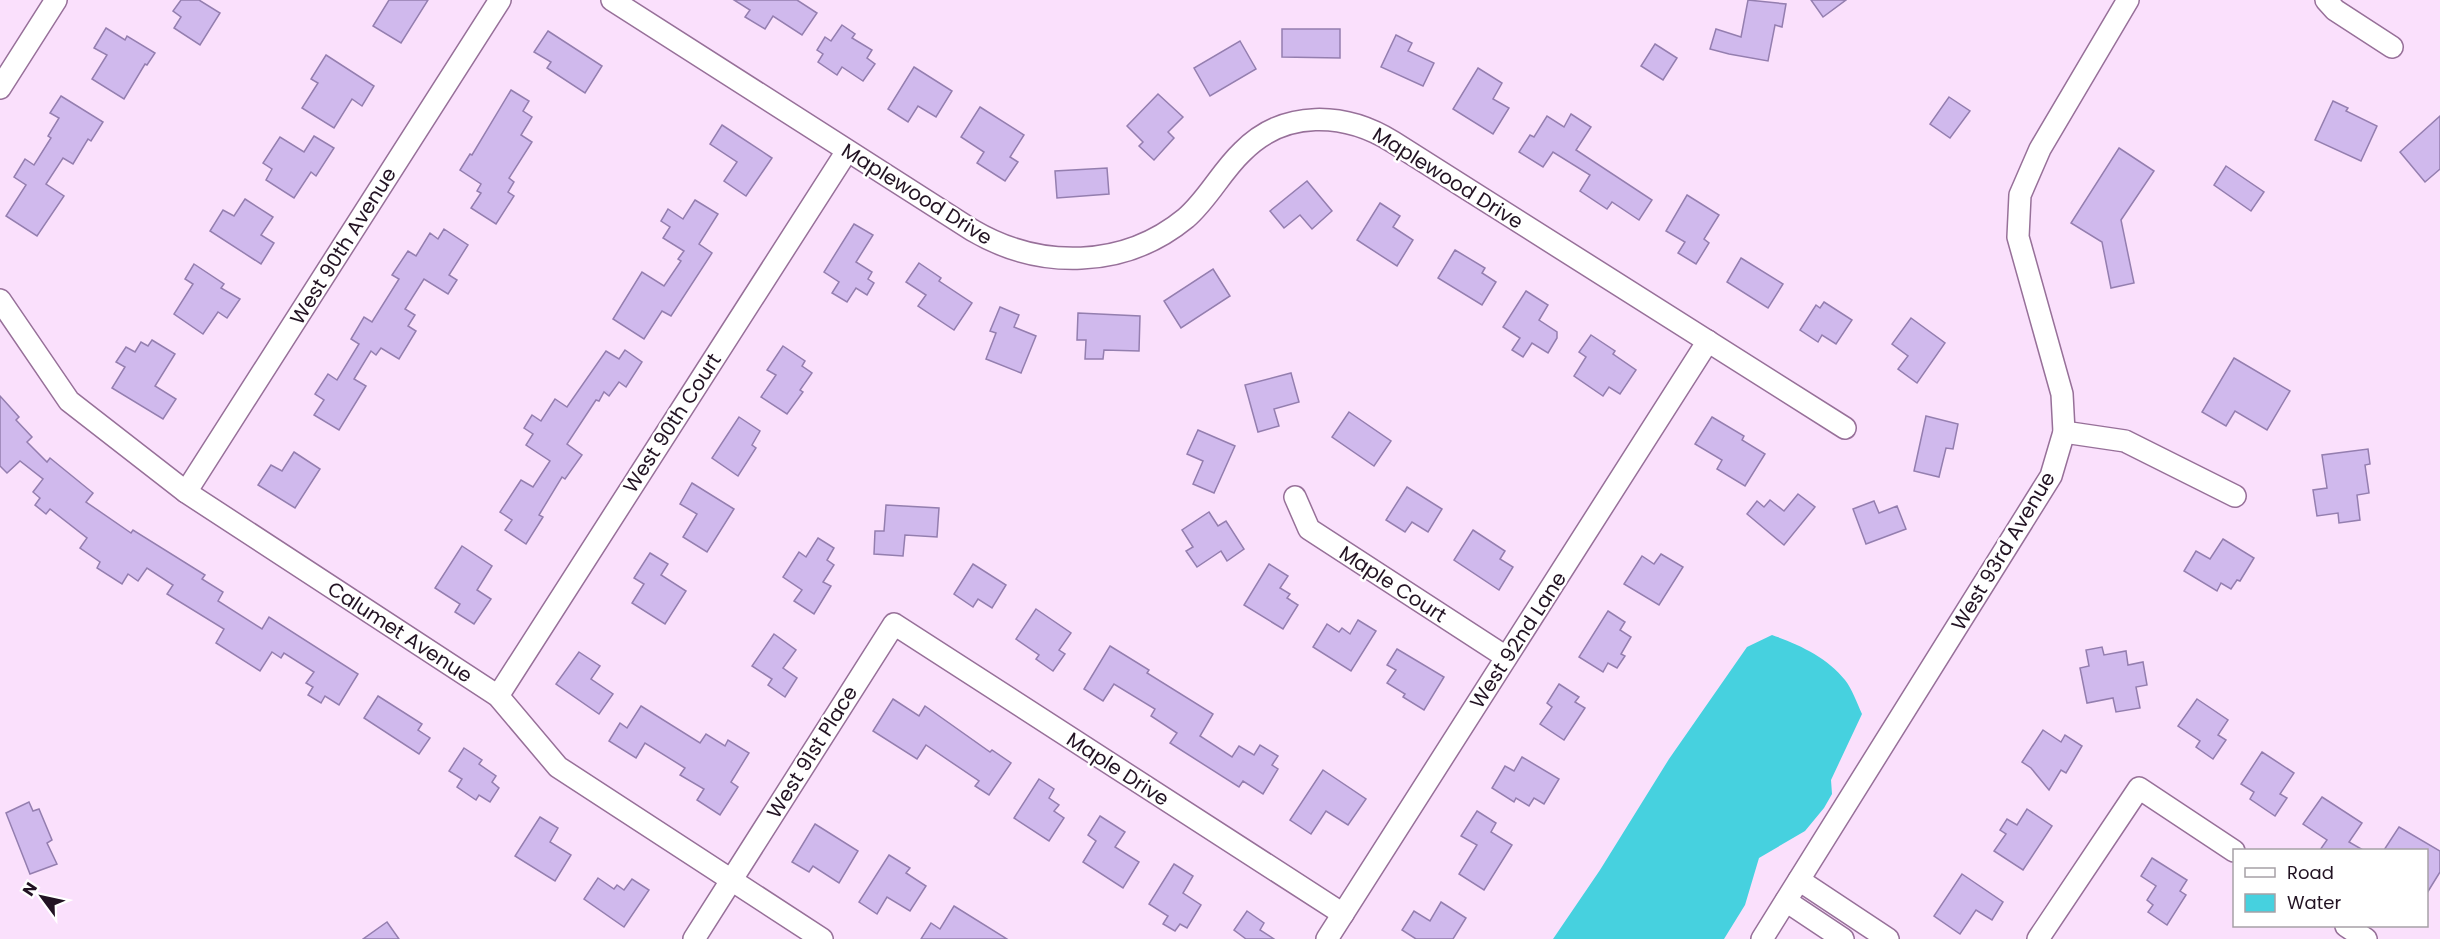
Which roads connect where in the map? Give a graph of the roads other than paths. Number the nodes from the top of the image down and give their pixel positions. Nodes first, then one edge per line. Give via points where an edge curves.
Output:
1 (56, 0) edge
2 (500, 0) edge
3 (612, 0) edge
4 (2128, 0) edge
5 (2326, 0) edge
6 (2392, 47) dead end
7 (0, 88) edge
8 (847, 151) junction
9 (0, 300) edge
10 (1708, 341) junction
11 (1845, 428) dead end
12 (2064, 432) junction
13 (186, 492) junction
14 (2235, 496) dead end
15 (1295, 497) dead end
16 (894, 624) joint
17 (1506, 657) junction
18 (498, 696) junction
19 (2233, 850) edge
20 (1799, 880) junction
21 (731, 881) junction
22 (1786, 901) junction
23 (1343, 914) junction
24 (2348, 927) edge
25 (694, 939) edge
26 (822, 939) edge
27 (1327, 939) edge
28 (1762, 939) edge
29 (1843, 939) edge
30 (1888, 939) edge
31 (2038, 939) edge
32 (2366, 939) edge

1 - 7 street
2 - 13 street, West 90th Avenue
3 - 8 street, Maplewood Drive
4 - 12 street, West 93rd Avenue via 2040,149 2020,195 2018,237 2062,394
5 - 6 street
8 - 10 street, Maplewood Drive via 1003,246 1036,255 1080,259 1143,245 1173,227 1199,206 1241,152 1267,133 1301,122 1348,121 1386,137
8 - 18 street, West 90th Court
9 - 13 street, Calumet Avenue via 69,401
10 - 11 street, Maplewood Drive
10 - 17 street, West 92nd Lane
12 - 14 street via 2125,441
12 - 20 street, West 93rd Avenue via 2050,476
13 - 18 street, Calumet Avenue
15 - 17 street, Maple Court via 1309,530
16 - 21 street, West 91st Place
16 - 23 street, Maple Drive
17 - 23 street, West 92nd Lane
18 - 21 street, Calumet Avenue via 558,767
19 - 31 street via 2139,788
20 - 22 street, West 93rd Avenue
20 - 30 street
21 - 25 street, West 91st Place
21 - 26 street, Calumet Avenue
22 - 28 street, West 93rd Avenue
22 - 29 street
23 - 27 street, West 92nd Lane
24 - 32 street

